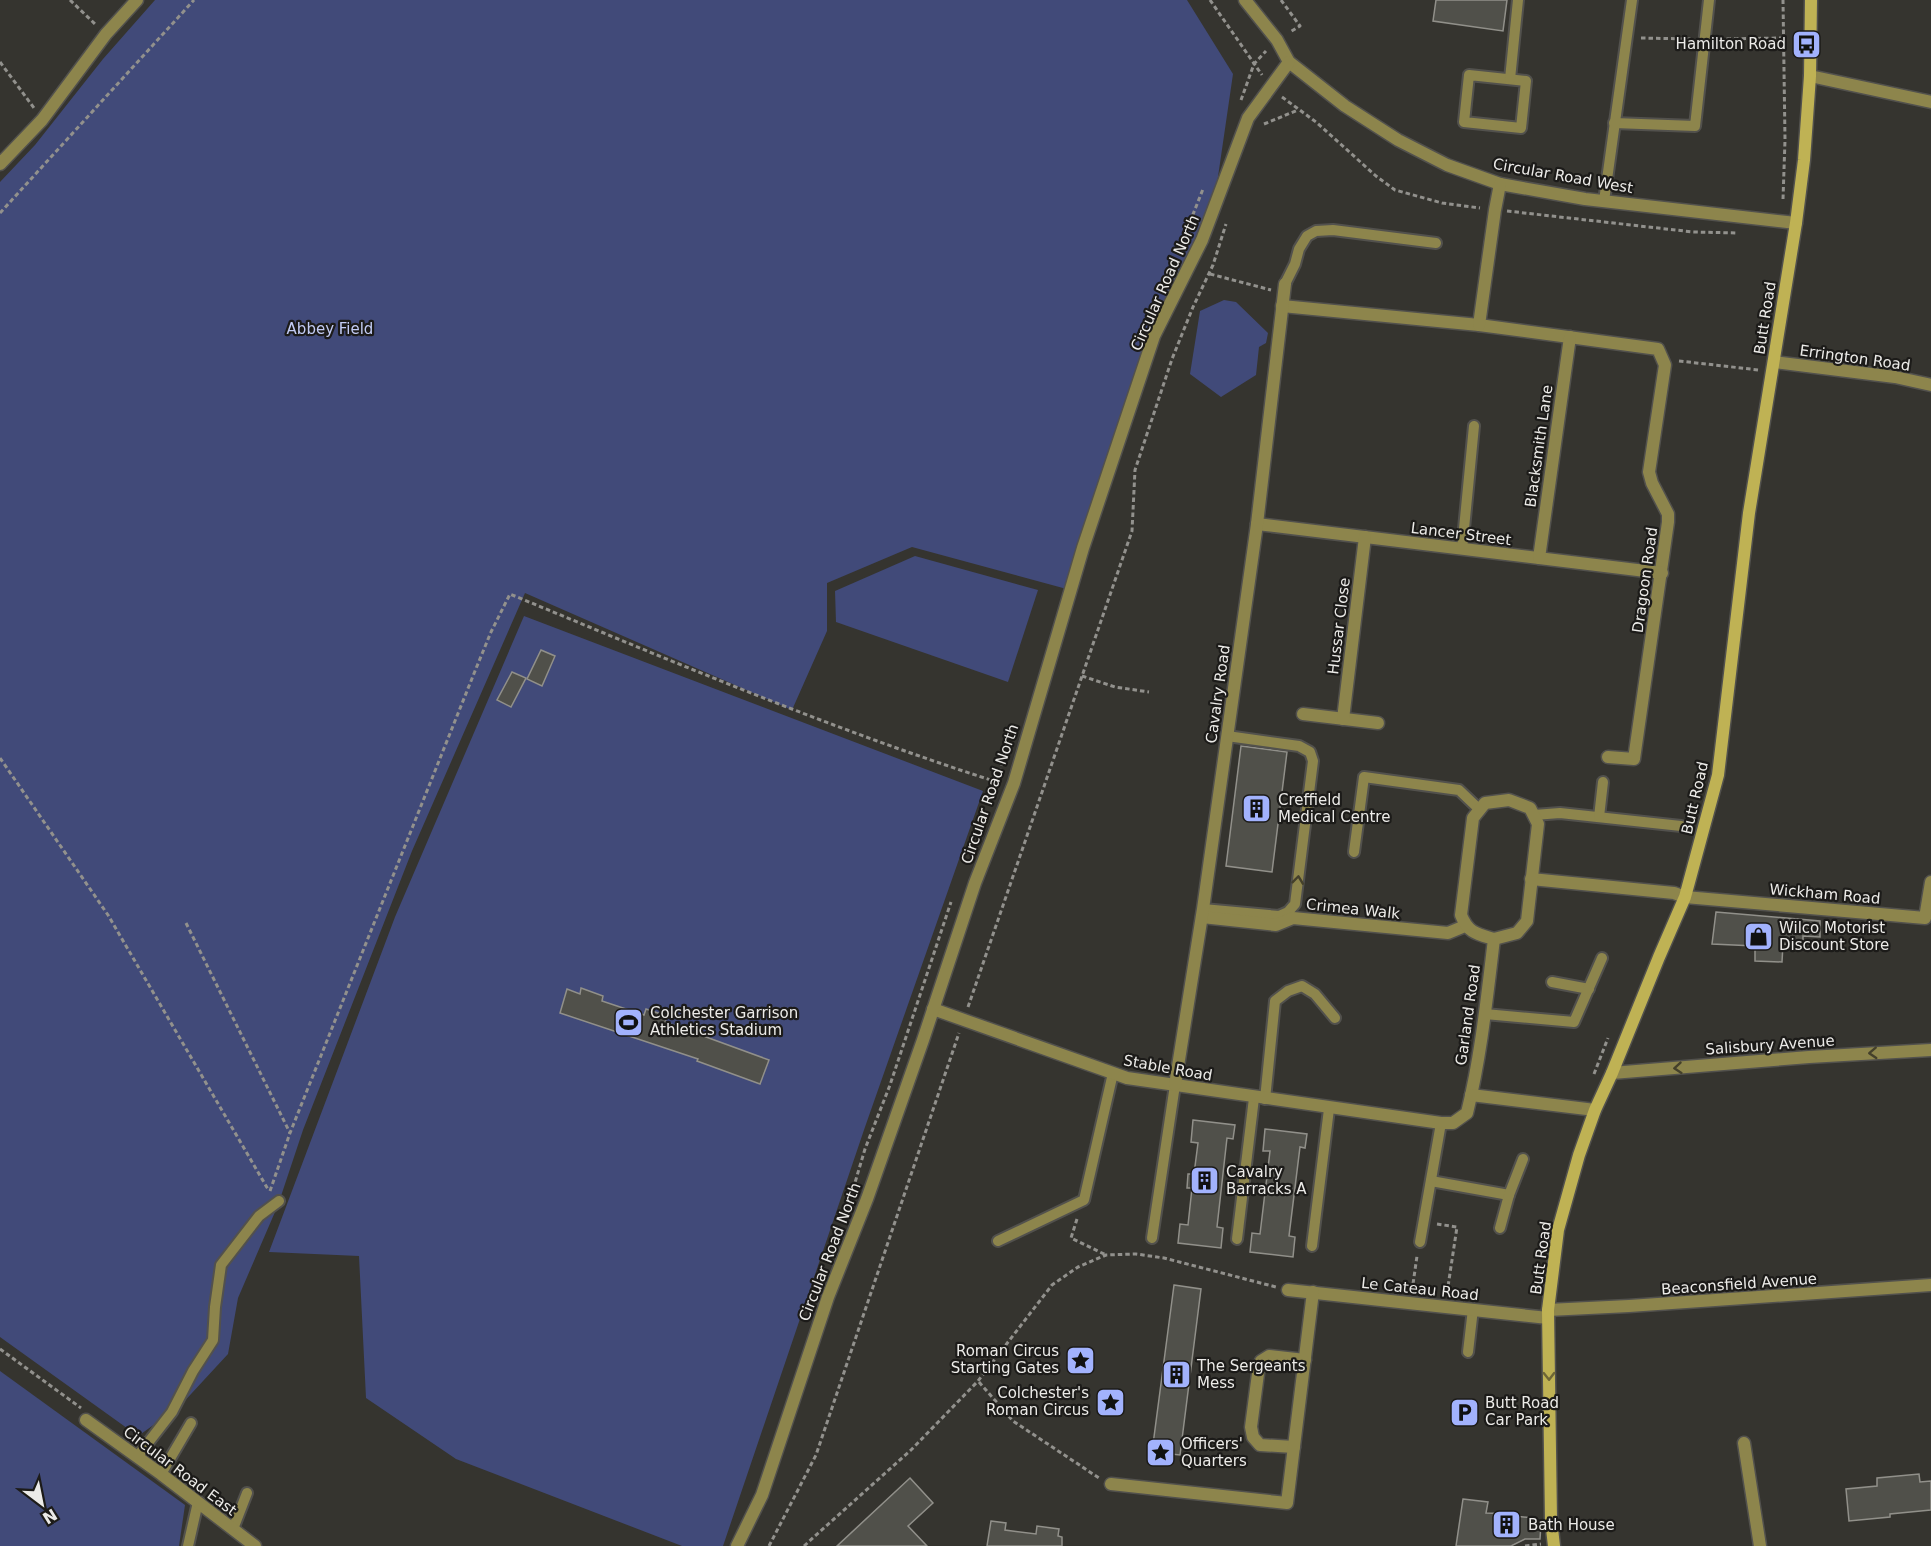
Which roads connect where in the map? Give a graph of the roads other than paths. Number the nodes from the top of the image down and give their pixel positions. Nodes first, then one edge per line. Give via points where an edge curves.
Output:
1 (137, 0) edge
2 (1245, 0) edge
3 (1518, 0) edge
4 (1632, 0) edge
5 (1709, 0) edge
6 (1811, 0) edge
7 (1289, 62) junction
8 (1810, 76) junction
9 (1510, 79) junction
10 (1931, 102) edge
11 (1614, 123) junction
12 (0, 164) edge
13 (1500, 184) junction
14 (1604, 201) junction
15 (1796, 223) junction
16 (1436, 243) dead end
17 (1284, 288) joint
18 (1282, 306) junction
19 (1479, 325) junction
20 (1569, 337) junction
21 (1769, 366) junction
22 (1931, 385) edge
23 (1474, 426) dead end
24 (1257, 524) junction
25 (1365, 537) junction
26 (1462, 549) junction
27 (1539, 558) junction
28 (1662, 573) junction
29 (1303, 714) dead end
30 (1343, 719) junction
31 (1378, 723) dead end
32 (1227, 736) junction
33 (1608, 757) dead end
34 (1603, 782) dead end
35 (1480, 810) junction
36 (1534, 815) junction
37 (1599, 817) junction
38 (1681, 826) dead end
39 (1354, 852) dead end
40 (1531, 879) junction
41 (1931, 882) edge
42 (1685, 897) junction
43 (1202, 913) junction
44 (1465, 926) junction
45 (1494, 939) junction
46 (1602, 958) dead end
47 (1552, 982) dead end
48 (1589, 989) junction
49 (933, 1010) junction
50 (1485, 1014) junction
51 (1335, 1018) dead end
52 (1931, 1050) edge
53 (1113, 1073) junction
54 (1612, 1073) junction
55 (1175, 1086) junction
56 (1471, 1095) junction
57 (1260, 1099) junction
58 (1329, 1108) junction
59 (1595, 1110) junction
60 (1441, 1124) junction
61 (1523, 1159) dead end
62 (1431, 1181) junction
63 (1509, 1195) junction
64 (279, 1201) dead end
65 (1500, 1228) dead end
66 (1152, 1238) dead end
67 (1237, 1239) dead end
68 (998, 1241) dead end
69 (1419, 1242) road end
70 (1312, 1246) dead end
71 (1931, 1285) edge
72 (1288, 1290) road end
73 (1313, 1292) junction
74 (1473, 1309) junction
75 (1548, 1314) junction
76 (1468, 1352) dead end
77 (1305, 1360) junction
78 (86, 1420) dead end
79 (191, 1423) dead end
80 (1744, 1443) dead end
81 (1294, 1447) junction
82 (137, 1457) junction
83 (161, 1474) junction
84 (1111, 1484) road end
85 (247, 1493) dead end
86 (198, 1502) junction
87 (234, 1529) junction
88 (188, 1546) edge
89 (255, 1546) edge
90 (737, 1546) edge
91 (1554, 1546) edge
92 (1760, 1546) edge

1 - 12 street via 106,34 42,120
2 - 7 street, Circular Road West
3 - 9 lane
4 - 11 lane
5 - 11 lane via 1695,126
6 - 8 main road, Butt Road
7 - 13 street, Circular Road West via 1345,106 1398,140 1447,165
7 - 49 street, Circular Road North via 1248,118 1202,240 1154,336 1083,549 1014,783 975,883
8 - 10 street
8 - 15 main road, Butt Road
9 - 9 lane via 1526,81 1521,128 1464,122 1469,75
11 - 14 lane
13 - 14 street, Circular Road West
13 - 19 street
14 - 15 street, Circular Road West
15 - 21 main road, Butt Road
16 - 17 lane via 1316,231 1307,236 1299,249
17 - 18 street, Cavalry Road
18 - 19 street
18 - 24 street, Cavalry Road
19 - 20 street
20 - 27 street, Blacksmith Lane
20 - 28 street, Dragoon Road via 1658,349 1665,365 1649,471 1668,514
21 - 22 street, Errington Road via 1895,377
21 - 42 main road, Butt Road via 1718,775
23 - 26 lane
24 - 25 street, Lancer Street
24 - 32 street, Cavalry Road
25 - 26 street, Lancer Street
25 - 30 street, Hussar Close
26 - 27 street, Lancer Street
27 - 28 street, Lancer Street
28 - 33 street, Dragoon Road via 1634,759
29 - 30 street
30 - 31 street
32 - 43 street, Cavalry Road
43 -> 32 lane via 1279,916 1295,904 1313,761 1310,752 1299,746
34 - 37 lane
35 - 36 street via 1485,803 1509,800 1530,808
35 - 39 lane via 1459,790 1364,777
35 - 44 street via 1473,818 1461,915
36 - 37 lane
36 - 40 street via 1538,824
37 - 38 lane
40 - 42 street
40 - 45 street via 1527,921 1517,933
41 - 42 street, Wickham Road via 1925,918
42 - 54 main road, Butt Road
43 - 44 street, Crimea Walk via 1276,925 1293,918 1448,933
43 - 55 street, Cavalry Road
44 - 45 street
45 - 50 street, Garland Road
46 - 48 lane
47 - 48 lane
48 - 50 lane via 1574,1022
49 - 53 street, Stable Road
49 - 90 street, Circular Road North via 828,1297 762,1495
50 - 56 street, Garland Road
51 - 57 lane via 1316,994 1302,986 1275,1001
52 -> 54 street, Salisbury Avenue
53 - 55 street, Stable Road
53 - 68 lane via 1084,1200
54 - 59 main road, Butt Road
55 - 57 street, Stable Road
55 - 66 lane
56 - 59 street
56 - 60 street, Garland Road via 1467,1113 1453,1123
57 - 58 street, Stable Road
57 - 67 lane
58 - 60 street, Stable Road
58 - 70 lane
59 - 75 main road, Butt Road via 1558,1230
60 - 62 lane
61 - 63 lane
62 - 63 lane
62 - 69 lane
63 - 65 lane
64 - 82 lane via 259,1216 221,1264 213,1340 172,1412
71 - 75 street, Beaconsfield Avenue
72 - 73 street, Le Cateau Road
73 - 74 street, Le Cateau Road
73 - 77 street
74 - 75 street, Le Cateau Road
74 - 76 lane
75 -> 91 main road, Butt Road
77 - 81 street
77 - 81 street via 1269,1356 1258,1366 1253,1437 1260,1445
78 - 82 street, Circular Road East
79 - 83 lane
80 - 92 street
81 - 84 street via 1287,1503
82 - 83 street, Circular Road East
83 - 86 street, Circular Road East
85 - 87 lane
86 - 87 street, Circular Road East
86 - 88 lane
87 - 89 street, Circular Road East

